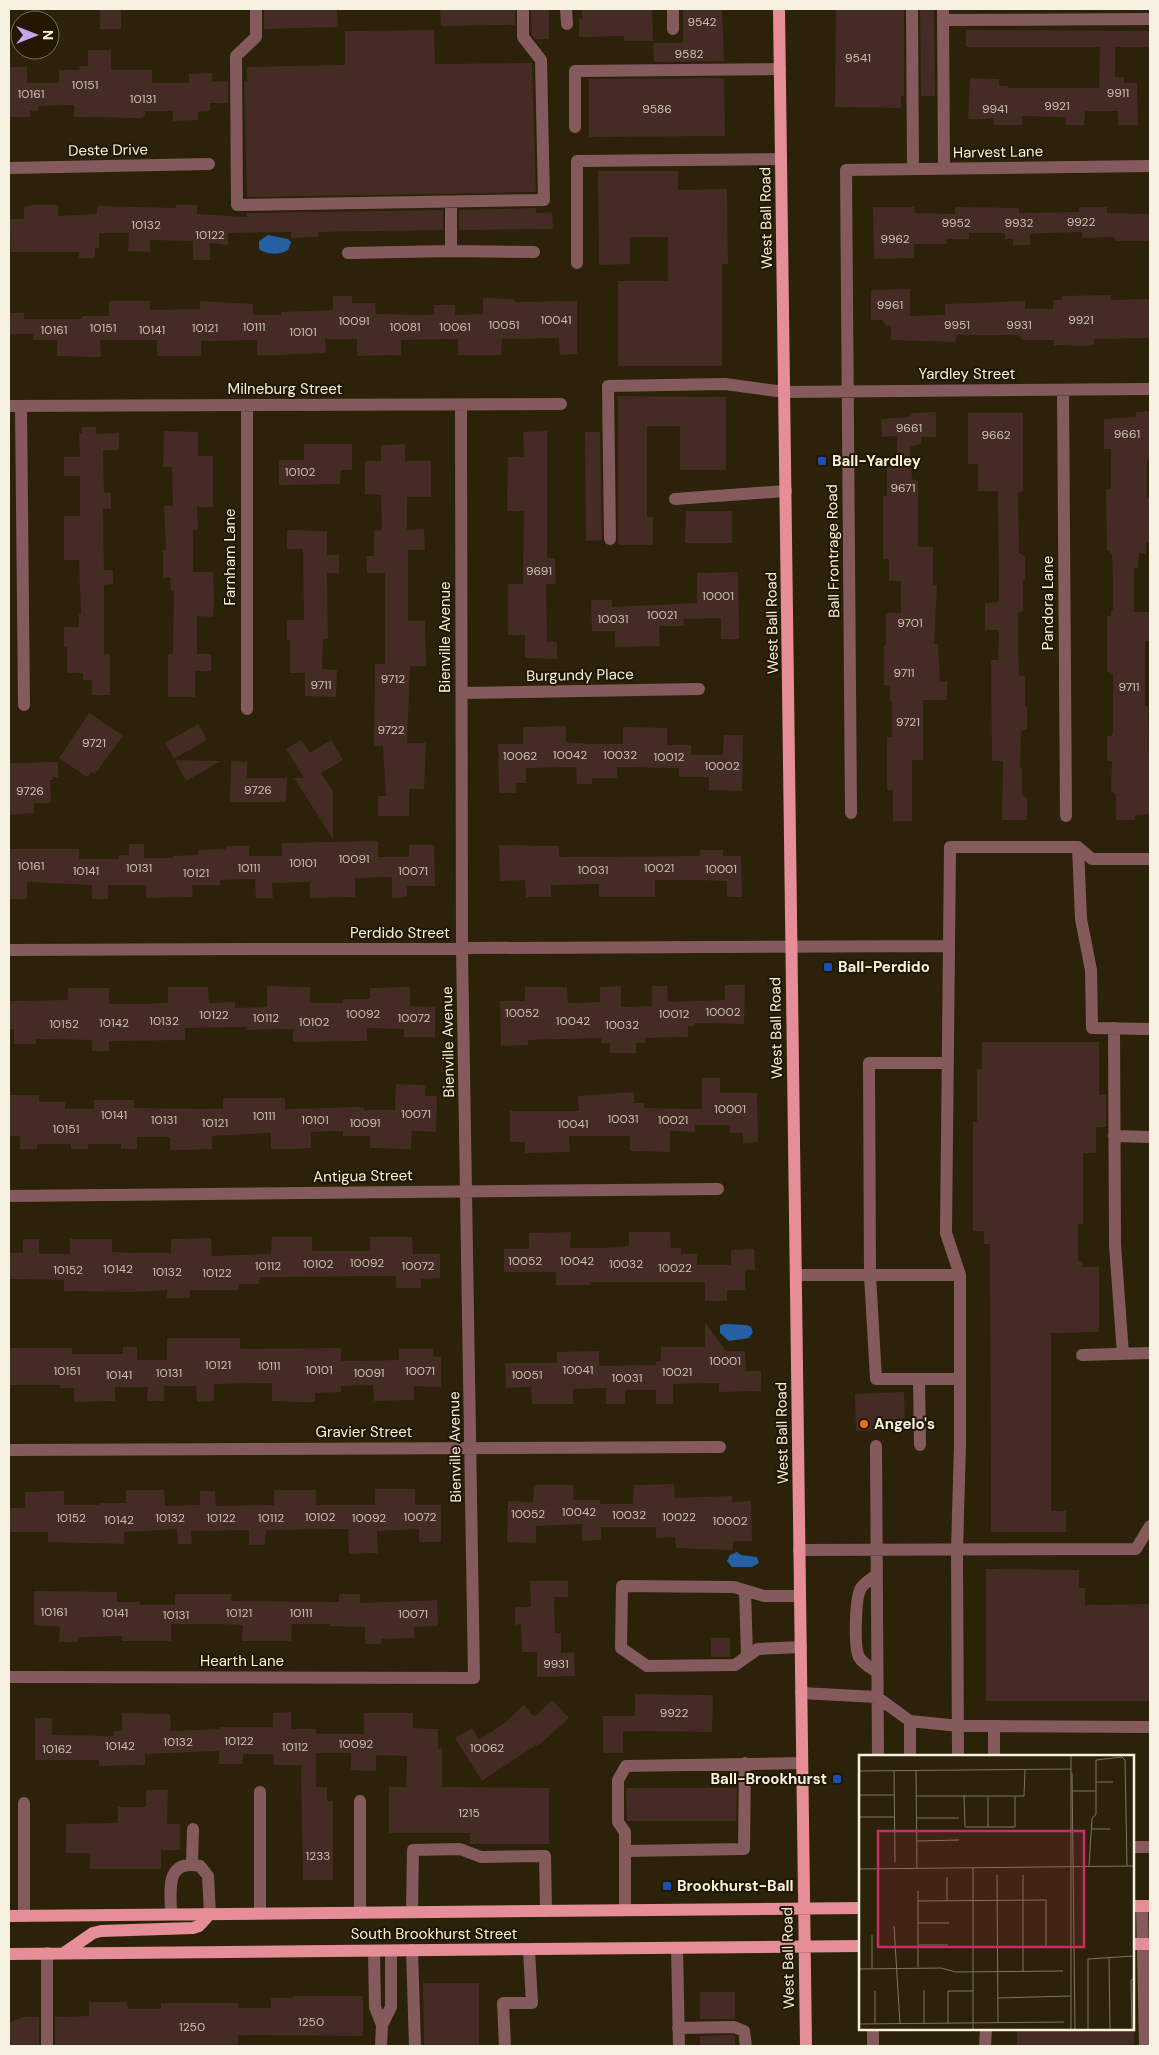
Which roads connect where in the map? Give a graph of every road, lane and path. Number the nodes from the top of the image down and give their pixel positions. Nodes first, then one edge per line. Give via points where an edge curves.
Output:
1 (256, 9) edge
2 (522, 9) edge
3 (566, 9) edge
4 (672, 9) edge
5 (779, 9) edge
6 (912, 9) edge
7 (943, 14) edge
8 (1150, 19) edge
9 (566, 24) dead end
10 (673, 29) dead end
11 (780, 69) junction
12 (575, 127) dead end
13 (781, 159) junction
14 (208, 164) dead end
15 (1150, 166) edge
16 (9, 168) edge
17 (913, 169) junction
18 (944, 169) junction
19 (846, 170) joint
20 (451, 202) junction
21 (451, 251) junction
22 (348, 252) dead end
23 (534, 252) dead end
24 (576, 263) dead end
25 (1150, 389) edge
26 (1062, 390) junction
27 (784, 392) junction
28 (847, 392) junction
29 (561, 404) dead end
30 (461, 405) junction
31 (15, 406) edge
32 (246, 406) junction
33 (786, 492) junction
34 (675, 499) dead end
35 (610, 539) dead end
36 (699, 689) dead end
37 (462, 693) junction
38 (24, 704) dead end
39 (246, 709) dead end
40 (851, 813) dead end
41 (1066, 816) dead end
42 (1078, 847) junction
43 (1150, 859) edge
44 (948, 946) junction
45 (791, 948) junction
46 (462, 949) junction
47 (9, 950) edge
48 (1114, 1028) junction
49 (1150, 1028) edge
50 (947, 1063) junction
51 (1114, 1136) junction
52 (1150, 1137) edge
53 (718, 1189) dead end
54 (468, 1191) junction
55 (9, 1196) edge
56 (796, 1275) junction
57 (870, 1275) junction
58 (960, 1275) junction
59 (1150, 1353) edge
60 (1123, 1354) junction
61 (1082, 1355) dead end
62 (919, 1378) junction
63 (960, 1379) junction
64 (920, 1445) dead end
65 (876, 1446) dead end
66 (720, 1447) dead end
67 (471, 1448) junction
68 (9, 1450) edge
69 (1149, 1531) edge
70 (799, 1550) junction
71 (876, 1550) junction
72 (957, 1550) junction
73 (876, 1575) junction
74 (745, 1590) junction
75 (800, 1596) junction
76 (800, 1647) junction
77 (747, 1656) junction
78 (877, 1672) junction
79 (9, 1677) edge
80 (474, 1678) joint
81 (801, 1693) junction
82 (877, 1697) junction
83 (910, 1721) junction
84 (959, 1726) junction
85 (994, 1726) junction
86 (1150, 1726) edge
87 (878, 1755) edge
88 (910, 1755) edge
89 (958, 1755) edge
90 (994, 1755) edge
91 (745, 1763) junction
92 (802, 1763) junction
93 (260, 1792) dead end
94 (360, 1801) dead end
95 (24, 1803) dead end
96 (193, 1829) dead end
97 (1134, 1846) edge
98 (1150, 1846) edge
99 (626, 1851) junction
100 (192, 1865) junction
101 (1142, 1906) edge
102 (804, 1908) junction
103 (859, 1908) edge
104 (626, 1910) junction
105 (546, 1911) junction
106 (360, 1912) junction
107 (412, 1912) junction
108 (260, 1913) junction
109 (170, 1914) junction
110 (210, 1914) junction
111 (9, 1916) edge
112 (24, 1916) junction
113 (1142, 1944) edge
114 (804, 1946) junction
115 (859, 1946) edge
116 (677, 1948) junction
117 (374, 1950) junction
118 (391, 1950) junction
119 (412, 1950) junction
120 (530, 1950) junction
121 (47, 1953) junction
122 (64, 1953) junction
123 (9, 1954) edge
124 (382, 2025) junction
125 (678, 2028) junction
126 (873, 2030) edge
127 (986, 2030) edge
128 (47, 2046) edge
129 (381, 2046) edge
130 (415, 2046) edge
131 (505, 2046) edge
132 (679, 2046) edge
133 (746, 2046) edge
134 (806, 2046) edge
135 (873, 2046) edge
136 (985, 2046) edge
137 (1146, 2046) edge

1 - 20 street via 256,37 236,56 237,205
2 - 20 street via 523,37 541,60 544,200
3 - 9 street
4 - 10 street
5 - 11 main road, West Ball Road
6 - 17 street
7 - 8 street
7 - 18 street
11 - 12 street via 575,71
11 - 13 main road, West Ball Road
13 - 24 street via 577,162
13 - 27 main road, West Ball Road
14 - 16 street, Deste Drive
15 - 18 street, Harvest Lane
17 - 18 street, Harvest Lane
17 - 19 street, Harvest Lane
19 - 28 street, Ball Frontrage Road
20 - 21 street
21 - 22 street
21 - 23 street
25 - 26 street, Yardley Street
26 - 28 street, Yardley Street
26 - 41 street, Pandora Lane
27 - 28 street, Yardley Street
27 - 33 main road, West Ball Road
27 - 35 street, Yardley Street via 725,384 608,386
28 - 40 street, Ball Frontrage Road
29 - 30 street, Milneburg Street
30 - 32 street, Milneburg Street
30 - 37 street, Bienville Avenue
31 - 32 street, Milneburg Street
31 - 38 street
32 - 39 street, Farnham Lane
33 - 34 street
33 - 45 main road, West Ball Road
36 - 37 street, Burgundy Place
37 - 46 street, Bienville Avenue
42 - 43 street via 1092,858
42 - 44 street via 950,847
42 - 48 street via 1081,919 1091,970 1092,1028
44 - 45 street, Perdido Street
44 - 50 street
45 - 46 street, Perdido Street
45 - 56 main road, West Ball Road
46 - 47 street, Perdido Street
46 - 54 street, Bienville Avenue
48 - 49 street
48 - 51 street
50 - 57 street via 869,1063
50 - 58 street via 946,1233
51 - 52 street
51 - 60 street via 1115,1245
53 - 54 street, Antigua Street
54 - 55 street, Antigua Street
54 - 67 street, Bienville Avenue
56 - 57 street
56 - 70 main road, West Ball Road
57 - 58 street
57 - 62 street via 876,1378
58 - 63 street
59 - 60 street
60 - 61 street
62 - 63 street
62 - 64 street
63 - 72 street
65 - 71 street
66 - 67 street, Gravier Street
67 - 68 street, Gravier Street
67 - 80 street, Bienville Avenue
69 - 72 street via 1136,1549
70 - 71 street
70 - 75 main road, West Ball Road
71 - 72 street
71 - 73 street
72 - 84 street
73 - 78 street
73 - 78 street via 861,1588 857,1620 858,1655 862,1662
74 - 75 street via 764,1596
74 - 77 street
74 - 77 street via 734,1586 622,1586 621,1648 647,1666 735,1665
75 - 76 main road, West Ball Road
76 - 77 street via 758,1649
76 - 81 main road, West Ball Road
78 - 82 street
79 - 80 street, Hearth Lane
81 - 82 street
81 - 92 main road, West Ball Road
82 - 83 street
82 - 87 street
83 - 84 street
83 - 88 street
84 - 85 street
84 - 89 street
85 - 86 street
85 - 90 street
91 - 92 street
91 - 99 street via 744,1849
91 - 99 street via 626,1766 618,1780 618,1822 626,1832
92 - 102 main road, West Ball Road
93 - 108 street
94 - 106 street
95 - 112 street
96 - 100 street
97 - 98 street
99 - 104 street
100 - 109 street via 177,1870 171,1877
100 - 110 street via 200,1866 208,1876
101 - 113 street
102 - 103 main road, South Brookhurst Street
102 - 104 main road, South Brookhurst Street
102 - 114 main road, West Ball Road
104 - 105 main road, South Brookhurst Street
105 - 107 main road, South Brookhurst Street
105 - 107 street via 545,1856 482,1857 460,1849 413,1850
106 - 107 main road, South Brookhurst Street
106 - 108 main road, South Brookhurst Street
108 - 110 main road, South Brookhurst Street
109 - 110 main road, South Brookhurst Street
109 - 112 main road, South Brookhurst Street
110 - 122 main road via 193,1928 93,1933
111 - 112 main road, South Brookhurst Street
113 - 137 street
114 - 115 main road, South Brookhurst Street
114 - 116 main road, South Brookhurst Street
114 - 134 main road, West Ball Road
116 - 120 main road, South Brookhurst Street
116 - 125 street
117 - 118 main road, South Brookhurst Street
117 - 122 main road, South Brookhurst Street
117 - 124 street via 375,2007
118 - 119 main road, South Brookhurst Street
118 - 124 street via 391,2007
119 - 120 main road, South Brookhurst Street
119 - 130 street
120 - 131 street via 532,2003 503,2003
121 - 122 main road, South Brookhurst Street
121 - 123 main road, South Brookhurst Street
121 - 128 street
124 - 129 street
125 - 132 street
125 - 133 street via 734,2027 744,2031
126 - 135 street
127 - 136 street

